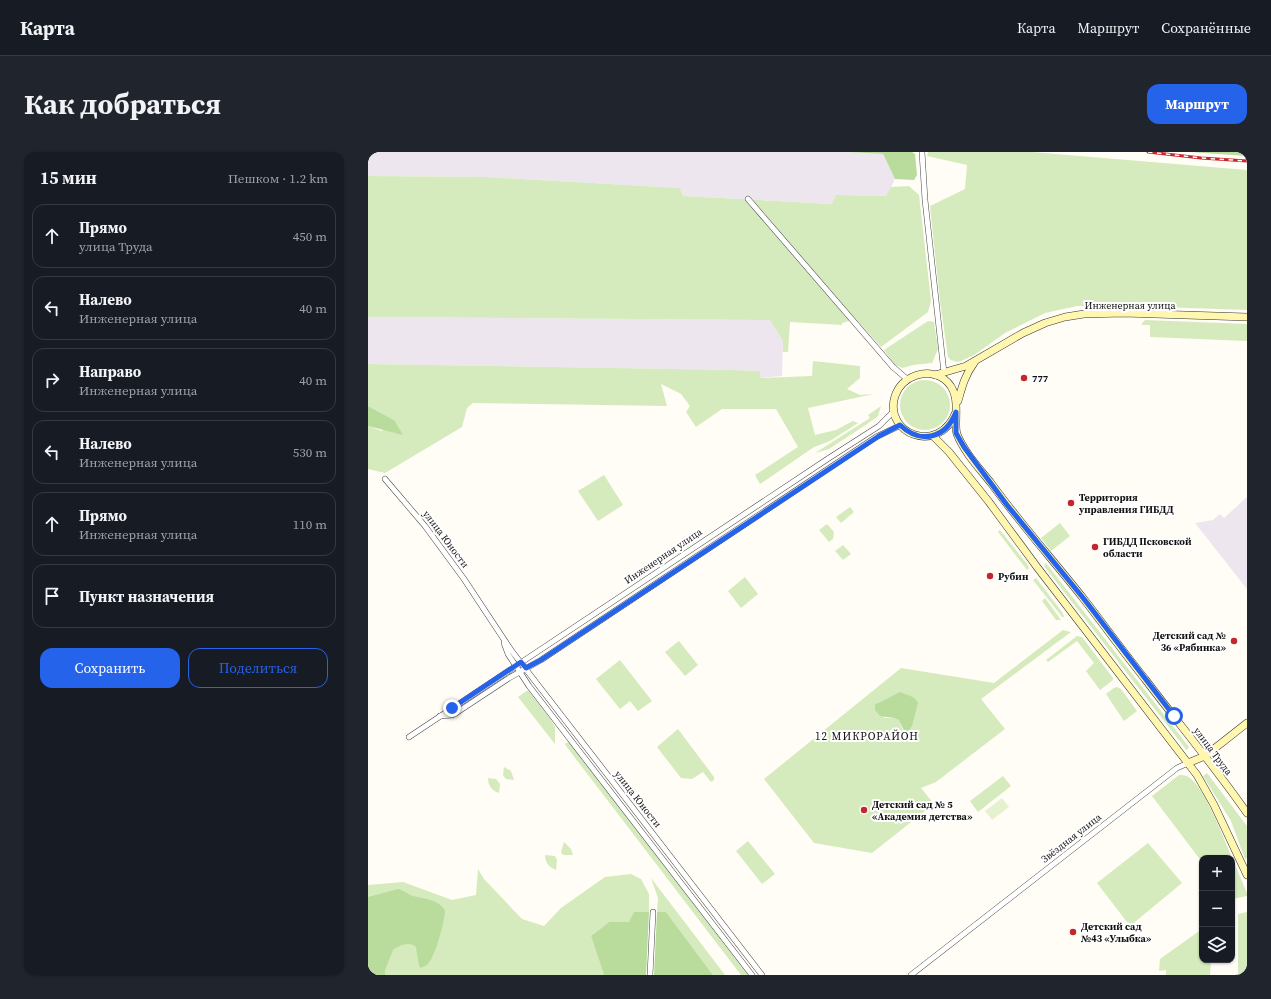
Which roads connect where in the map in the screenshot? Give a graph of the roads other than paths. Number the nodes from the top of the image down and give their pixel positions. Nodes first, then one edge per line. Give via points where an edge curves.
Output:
1 (922, 152) edge
2 (748, 199) dead end
3 (1247, 317) edge
4 (976, 362) junction
5 (944, 373) junction
6 (935, 375) junction
7 (907, 379) junction
8 (957, 410) junction
9 (894, 411) junction
10 (900, 425) junction
11 (933, 436) junction
12 (385, 479) dead end
13 (518, 664) junction
14 (526, 668) junction
15 (520, 672) junction
16 (440, 716) junction
17 (1247, 723) edge
18 (408, 737) dead end
19 (1205, 756) junction
20 (1188, 763) junction
21 (1247, 813) edge
22 (1247, 872) edge
23 (653, 912) dead end
24 (650, 975) edge
25 (752, 975) edge
26 (762, 975) edge
27 (910, 975) edge

1 - 5 street via 925,208
2 - 7 street via 893,367
3 - 4 main road, Инженерная улица via 1124,313 1064,316 1023,333
4 - 5 main road, Инженерная улица
4 - 8 main road, Инженерная улица via 962,384
5 - 6 main road, Инженерная улица
6 - 7 main road, Инженерная улица via 921,374
6 - 8 main road via 952,387
7 - 9 main road via 895,396
8 - 11 main road, Инженерная улица via 948,428
8 - 19 main road, улица Труда via 956,433 964,447
9 - 10 main road
9 - 13 street, Инженерная улица via 879,426
10 - 11 main road via 912,434
10 - 14 street, Инженерная улица via 876,437
11 - 20 main road via 976,485
12 - 13 street, улица Юности via 460,573
13 - 14 street, улица Юности
13 - 15 street, улица Юности
13 - 16 street, Инженерная улица
14 - 15 street, Инженерная улица
14 - 26 street, улица Юности
15 - 16 street, Инженерная улица via 456,714
15 - 25 street, улица Юности
16 - 18 street, Инженерная улица
17 - 19 main road, Звёздная улица
19 - 20 main road, Звёздная улица
19 - 21 main road, улица Труда
20 - 22 main road via 1214,804
20 - 27 street, Звёздная улица via 1177,768
23 - 24 street

